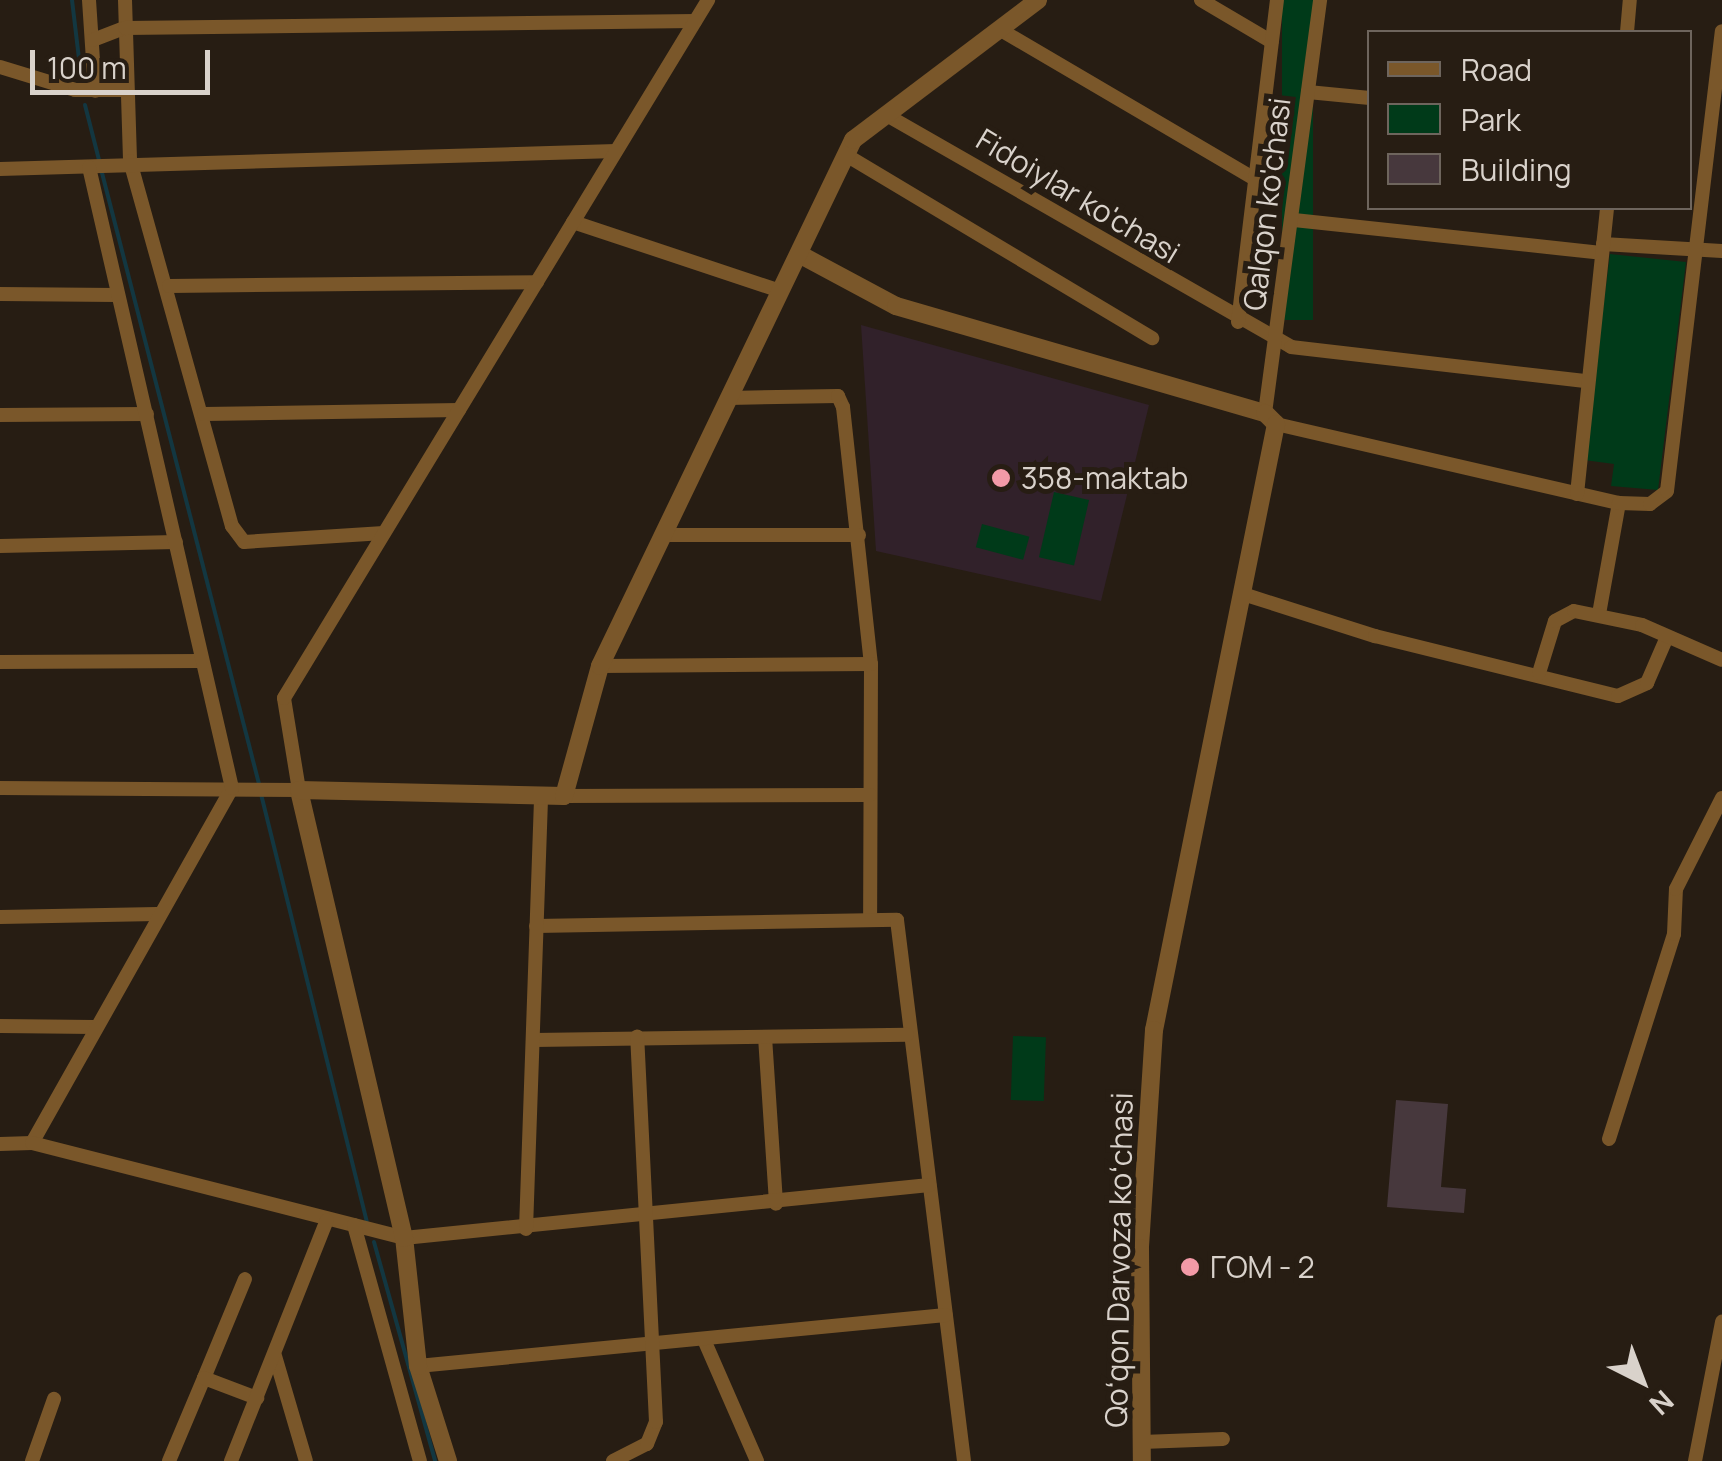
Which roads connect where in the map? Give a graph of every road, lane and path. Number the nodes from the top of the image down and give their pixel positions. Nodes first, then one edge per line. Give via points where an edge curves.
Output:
1 (89, 0) edge
2 (126, 0) edge
3 (708, 0) edge
4 (1038, 0) edge
5 (1201, 0) edge
6 (1278, 0) edge
7 (1320, 0) edge
8 (1630, 0) edge
9 (695, 20) junction
10 (125, 28) junction
11 (999, 29) junction
12 (1627, 30) edge
13 (1722, 30) edge
14 (94, 40) junction
15 (1272, 42) junction
16 (0, 67) edge
17 (1718, 73) edge
18 (95, 90) junction
19 (123, 90) junction
20 (1308, 92) junction
21 (1367, 98) edge
22 (890, 116) junction
23 (616, 151) junction
24 (846, 155) junction
25 (130, 161) junction
26 (89, 167) junction
27 (0, 169) edge
28 (1256, 180) junction
29 (1607, 210) edge
30 (1294, 220) junction
31 (572, 222) junction
32 (1602, 249) junction
33 (1722, 251) edge
34 (1697, 253) junction
35 (799, 254) junction
36 (537, 282) junction
37 (170, 286) junction
38 (781, 291) junction
39 (0, 294) edge
40 (117, 295) junction
41 (1238, 322) junction
42 (1152, 338) dead end
43 (1278, 342) junction
44 (1587, 382) junction
45 (729, 398) junction
46 (459, 410) junction
47 (147, 414) junction
48 (204, 414) junction
49 (0, 415) edge
50 (1271, 418) junction
51 (1577, 494) junction
52 (1619, 502) junction
53 (384, 533) junction
54 (664, 535) junction
55 (858, 535) junction
56 (176, 542) junction
57 (0, 546) edge
58 (1243, 594) junction
59 (1599, 614) junction
60 (1667, 637) junction
61 (1722, 660) edge
62 (200, 661) junction
63 (0, 662) edge
64 (871, 664) junction
65 (600, 666) junction
66 (1539, 673) junction
67 (0, 788) edge
68 (232, 788) junction
69 (299, 790) junction
70 (564, 796) junction
71 (870, 796) junction
72 (541, 797) junction
73 (1722, 798) edge
74 (157, 914) junction
75 (0, 917) edge
76 (870, 920) junction
77 (536, 926) junction
78 (0, 1026) edge
79 (94, 1027) junction
80 (907, 1035) junction
81 (637, 1036) junction
82 (766, 1037) junction
83 (534, 1040) junction
84 (1609, 1139) dead end
85 (32, 1143) junction
86 (0, 1144) edge
87 (929, 1185) junction
88 (776, 1204) junction
89 (646, 1214) junction
90 (327, 1220) junction
91 (354, 1225) junction
92 (526, 1229) junction
93 (404, 1238) junction
94 (246, 1279) dead end
95 (946, 1315) junction
96 (1722, 1322) edge
97 (705, 1342) junction
98 (658, 1345) junction
99 (275, 1356) junction
100 (418, 1366) junction
101 (204, 1378) junction
102 (258, 1398) junction
103 (54, 1399) dead end
104 (1223, 1439) dead end
105 (1168, 1442) junction
106 (1142, 1452) edge
107 (32, 1461) edge
108 (169, 1461) edge
109 (231, 1461) edge
110 (306, 1461) edge
111 (420, 1461) edge
112 (448, 1461) edge
113 (613, 1461) edge
114 (757, 1461) edge
115 (964, 1461) edge
116 (1168, 1461) edge
117 (1696, 1461) edge

1 - 14 street
2 - 10 street
3 - 9 street
4 - 11 street
5 - 15 street
6 - 15 street
7 - 20 street, Qalqon ko'chasi
8 - 12 street
9 - 10 street
9 - 23 street
10 - 14 street
10 - 19 street
11 - 22 street
11 - 28 street
13 - 17 street
14 - 18 street
15 - 28 street
16 - 18 street
17 - 34 street
18 - 19 street
19 - 25 street
20 - 21 street
20 - 30 street, Qalqon ko'chasi
22 - 24 street via 863,129
22 - 41 street, Fidoiylar ko'chasi
23 - 25 street
23 - 31 street
24 - 35 street
24 - 42 street
25 - 26 street
25 - 37 street
26 - 27 street
26 - 40 street
28 - 41 street
29 - 32 street
30 - 32 street
30 - 43 street, Qalqon ko'chasi
31 - 36 street
31 - 38 street
32 - 34 street
32 - 44 street
33 - 34 street
34 - 52 street via 1667,491 1650,504
35 - 38 street
35 - 50 street via 896,306
36 - 37 street
36 - 46 street
37 - 48 street
38 - 45 street
39 - 40 street
40 - 47 street
41 - 43 street, Fidoiylar ko'chasi
43 - 44 street, Fidoiylar ko'chasi
43 - 50 street, Qalqon ko'chasi
44 - 51 street
45 - 54 street
45 - 55 street via 838,396
46 - 48 street
46 - 53 street
47 - 49 street
47 - 56 street
48 - 53 street via 232,526 244,542
50 - 51 street
50 - 58 street, Qoʻqon Darvoza koʻchasi
51 - 52 street
52 - 59 street
53 - 69 street via 284,698
54 - 55 street
54 - 65 street
55 - 64 street
56 - 57 street
56 - 62 street
58 - 66 street via 1375,636
58 - 106 street, Qoʻqon Darvoza koʻchasi via 1152,1059 1140,1248
59 - 60 street
59 - 66 street via 1574,611 1555,621
60 - 61 street
60 - 66 street via 1634,694
62 - 63 street
62 - 68 street
64 - 65 street
64 - 71 street
65 - 70 street
67 - 68 street
68 - 69 street
68 - 74 street
69 - 72 street
69 - 93 street
70 - 71 street
70 - 72 street
71 - 76 street
72 - 77 street
73 - 84 street via 1676,889 1674,934
74 - 75 street
74 - 79 street
76 - 77 street
76 - 80 street via 897,920 902,932
77 - 83 street
78 - 79 street
79 - 85 street
80 - 82 street
80 - 87 street
81 - 82 street
81 - 83 street
81 - 89 street
82 - 88 street
83 - 92 street
85 - 86 street
85 - 90 street
87 - 88 street
87 - 95 street
88 - 89 street
89 - 92 street
89 - 98 street
90 - 91 street
90 - 99 street
91 - 93 street
91 - 111 street
92 - 93 street
93 - 100 street
94 - 101 street
95 - 97 street
95 - 115 street
96 - 117 street
97 - 98 street
97 - 114 street
98 - 100 street
98 - 113 street via 653,1435
99 - 102 street
99 - 110 street
100 - 112 street
101 - 102 street
101 - 108 street
102 - 109 street
103 - 107 street
104 - 105 street
105 - 106 street
105 - 116 street

